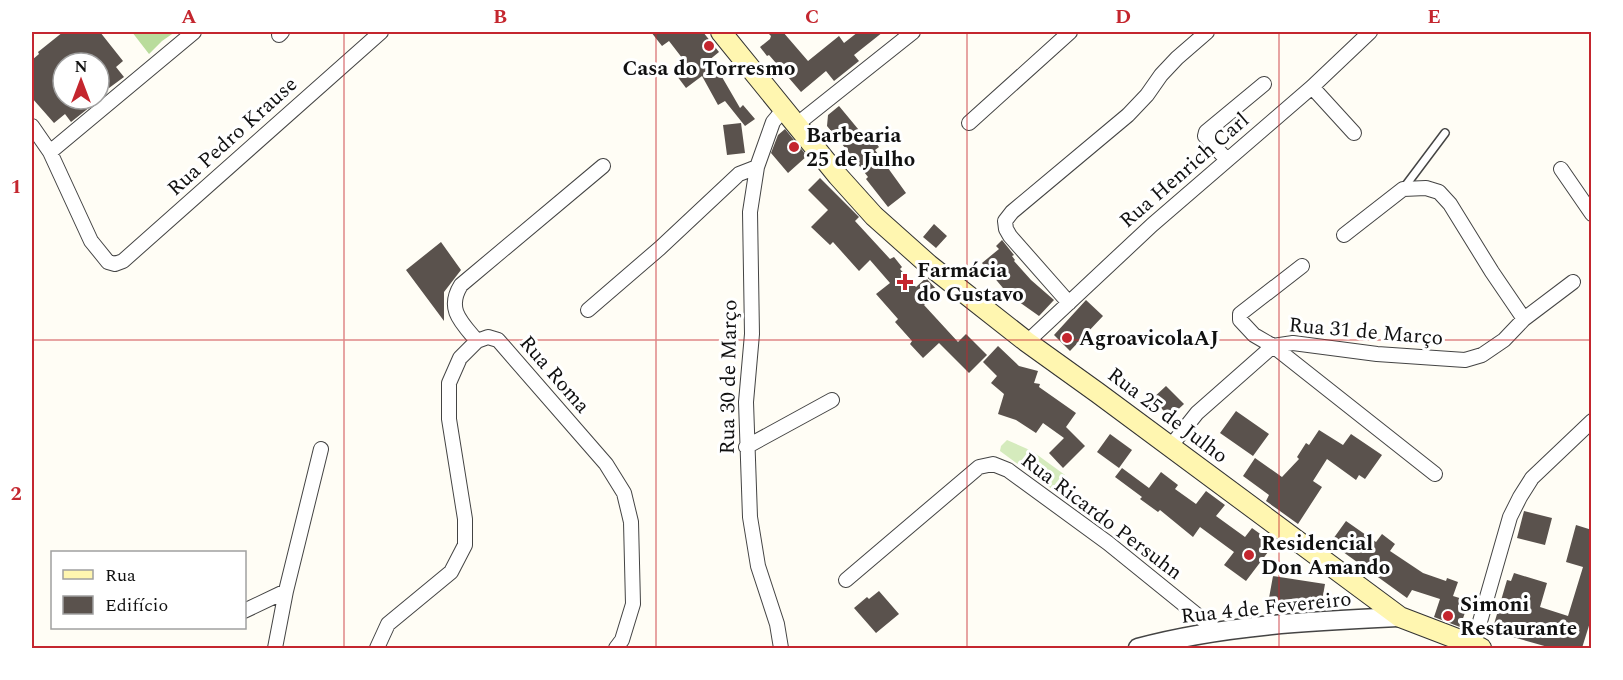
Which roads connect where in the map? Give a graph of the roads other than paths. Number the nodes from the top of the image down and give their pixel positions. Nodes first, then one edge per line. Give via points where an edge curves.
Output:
1 (194, 32) edge
2 (381, 32) edge
3 (721, 32) edge
4 (913, 32) edge
5 (1070, 32) edge
6 (1207, 32) edge
7 (1370, 32) edge
8 (1264, 84) dead end
9 (1312, 87) junction
10 (783, 110) junction
11 (969, 123) dead end
12 (796, 125) junction
13 (32, 126) edge
14 (1354, 133) dead end
15 (1445, 134) dead end
16 (50, 152) junction
17 (1227, 160) junction
18 (603, 166) dead end
19 (757, 167) junction
20 (1561, 169) dead end
21 (1403, 189) junction
22 (1592, 214) edge
23 (1344, 235) dead end
24 (1302, 266) dead end
25 (1573, 282) dead end
26 (1069, 303) junction
27 (588, 310) dead end
28 (1524, 319) junction
29 (477, 341) junction
30 (1027, 342) junction
31 (1273, 346) junction
32 (832, 400) dead end
33 (1592, 421) edge
34 (746, 447) junction
35 (1170, 447) junction
36 (321, 449) dead end
37 (1435, 474) dead end
38 (846, 580) dead end
39 (286, 591) junction
40 (246, 610) edge
41 (1400, 617) junction
42 (1218, 632) junction
43 (1477, 647) edge
44 (274, 648) edge
45 (377, 648) edge
46 (616, 648) edge
47 (781, 648) edge
48 (1138, 648) edge

1 - 16 street
2 - 16 street, Rua Pedro Krause via 115,264 108,262 91,241
3 - 10 main road, Rua 25 de Julho
4 - 12 street
5 - 11 street
6 - 26 street via 1161,75 1128,115 1005,221 1010,236
7 - 9 street, Rua Henrich Carl
8 - 17 street via 1206,132 1208,141
9 - 14 street
9 - 17 street, Rua Henrich Carl
10 - 12 main road, Rua 25 de Julho
10 - 19 street, Rua 30 de Março via 773,122
12 - 30 main road, Rua 25 de Julho via 874,216
13 - 16 street
15 - 21 lane
17 - 26 street, Rua Henrich Carl
18 - 29 street via 461,285 455,294 455,311
19 - 27 street via 739,174
19 - 34 street, Rua 30 de Março via 750,212 752,334
20 - 22 street
21 - 23 street
21 - 28 street via 1439,192
24 - 31 street via 1240,314 1244,326
25 - 28 street, Rua 31 de Março
26 - 30 street, Rua Henrich Carl
28 - 31 street, Rua 31 de Março via 1504,340 1482,355 1465,360 1293,344
29 - 45 street via 460,358 450,383 449,419 465,519 465,545 451,572 388,624
29 - 46 street, Rua Roma via 488,337 498,340 606,464 624,493 631,522 633,604
30 - 35 main road, Rua 25 de Julho
31 - 35 street, Rua 31 de Março via 1197,413
31 - 37 street
32 - 34 street
33 - 43 street via 1532,478 1520,497 1510,518
34 - 47 street, Rua 30 de Março via 750,517 758,566
35 - 41 main road, Rua 25 de Julho
36 - 39 street
38 - 42 street, Rua Ricardo Persuhn via 979,467 993,464 1008,470 1108,543
39 - 40 street
39 - 44 street
41 - 42 street, Rua 4 de Fevereiro
41 - 43 main road, Rua 25 de Julho
42 - 48 street, Rua 4 de Fevereiro

